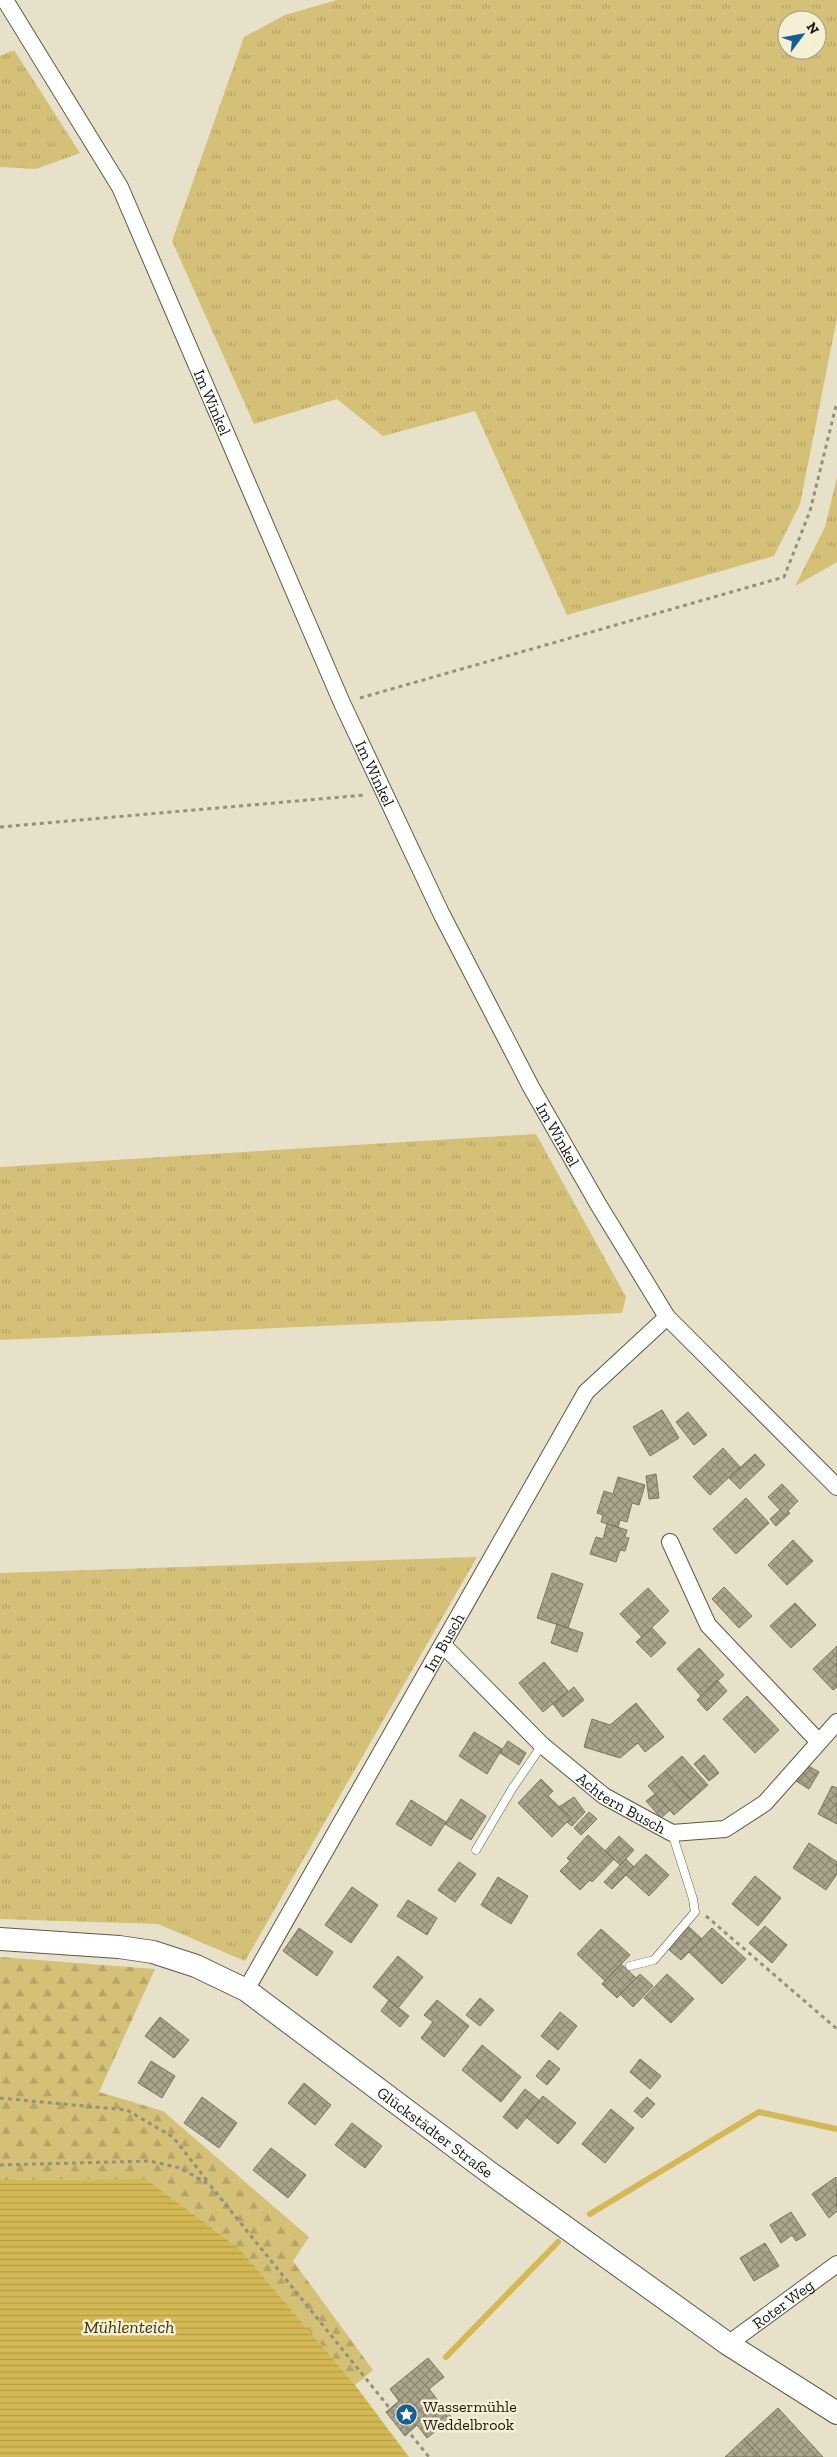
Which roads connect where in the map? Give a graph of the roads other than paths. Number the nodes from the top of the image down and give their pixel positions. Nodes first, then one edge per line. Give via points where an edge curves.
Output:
1 (5, 0) edge
2 (668, 1317) junction
3 (837, 1487) edge
4 (670, 1542) dead end
5 (444, 1646) junction
6 (837, 1722) edge
7 (818, 1741) junction
8 (542, 1745) junction
9 (672, 1834) junction
10 (476, 1850) dead end
11 (0, 1939) edge
12 (630, 1966) dead end
13 (246, 1990) junction
14 (837, 2264) edge
15 (728, 2344) junction
16 (837, 2414) edge

1 - 2 street, Im Winkel via 120,187 342,703 441,914 531,1087
2 - 3 street, Im Winkel
2 - 5 street, Im Busch via 586,1392
4 - 7 street via 708,1625
5 - 8 street, Achtern Busch
5 - 13 street, Im Busch
6 - 7 street, Achtern Busch
7 - 9 street, Achtern Busch via 765,1803 725,1829
8 - 9 street, Achtern Busch via 604,1796
8 - 10 lane
9 - 12 lane via 694,1899 695,1912 654,1960
11 - 13 street, Glückstädter Straße via 119,1946 153,1952 196,1966
13 - 15 street, Glückstädter Straße via 490,2173
14 - 15 street, Roter Weg
15 - 16 street, Glückstädter Straße

